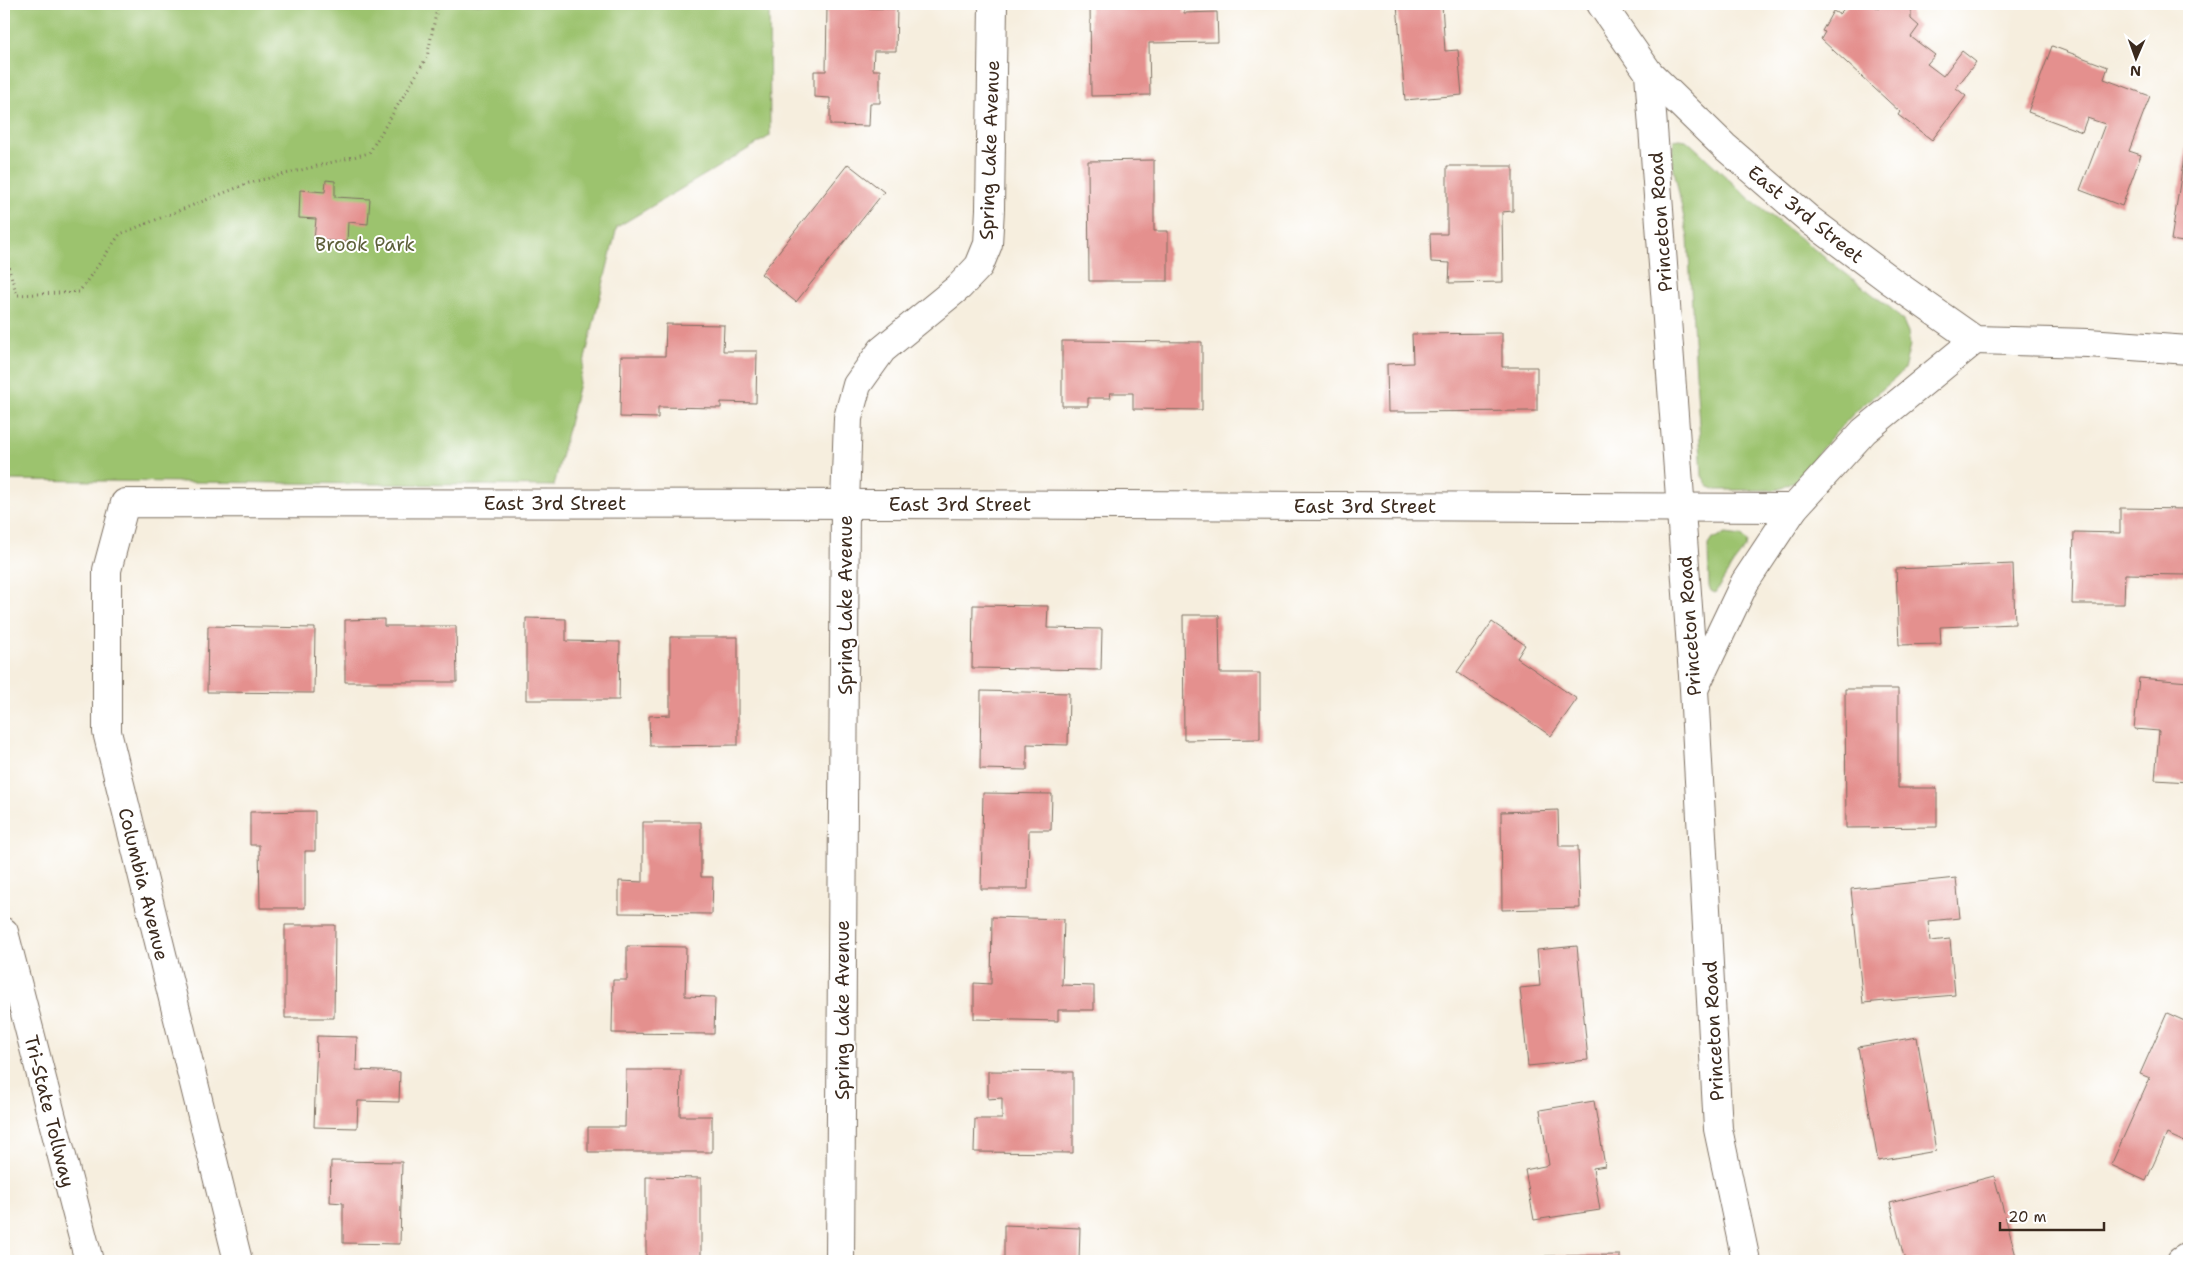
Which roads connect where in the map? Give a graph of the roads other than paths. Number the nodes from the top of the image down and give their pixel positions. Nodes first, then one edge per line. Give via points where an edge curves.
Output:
1 (993, 4) edge
2 (1602, 4) edge
3 (1649, 72) junction
4 (1975, 340) junction
5 (2189, 350) edge
6 (125, 503) joint
7 (845, 504) junction
8 (1680, 507) junction
9 (1794, 508) junction
10 (1694, 688) junction
11 (4, 932) edge
12 (2189, 1256) edge
13 (89, 1261) edge
14 (238, 1261) edge
15 (840, 1261) edge
16 (1746, 1261) edge
17 (2181, 1261) edge

1 - 7 main road, Spring Lake Avenue via 988,244 980,266 882,350 857,385 848,418
2 - 3 main road
3 - 4 main road, East 3rd Street via 1724,146 1811,221
3 - 8 main road, Princeton Road
4 - 5 main road
4 - 9 main road via 1864,432
6 - 7 main road, East 3rd Street
6 - 14 main road, Columbia Avenue via 107,570 107,732
7 - 8 main road, East 3rd Street
7 - 15 main road, Spring Lake Avenue
8 - 9 main road, East 3rd Street
8 - 10 main road, Princeton Road
9 - 10 main road via 1745,582
10 - 16 main road, Princeton Road via 1718,1129
11 - 13 main road, Tri-State Tollway
12 - 17 main road

